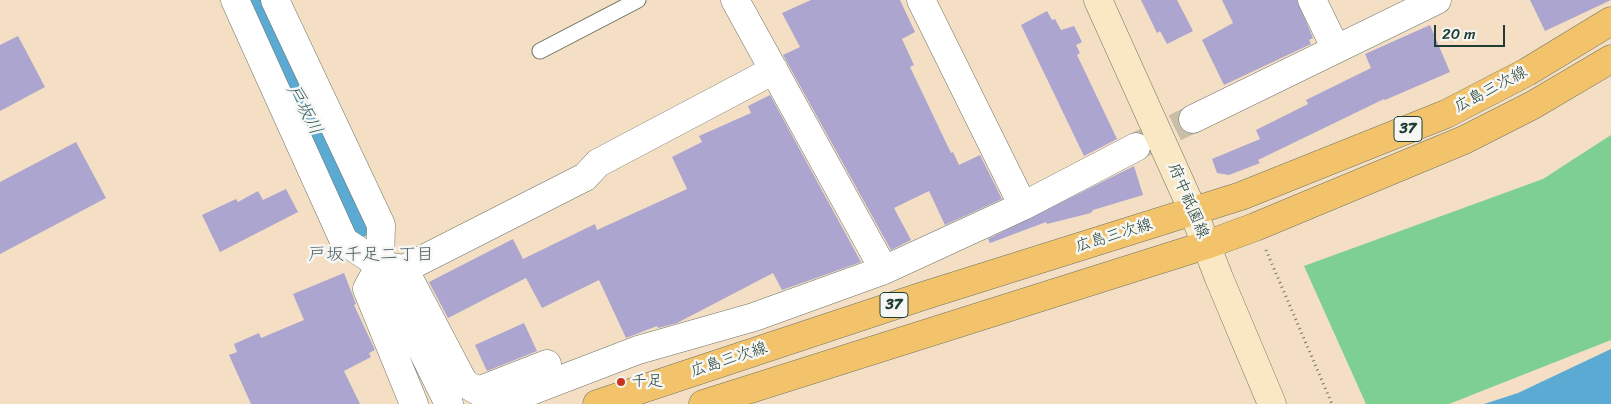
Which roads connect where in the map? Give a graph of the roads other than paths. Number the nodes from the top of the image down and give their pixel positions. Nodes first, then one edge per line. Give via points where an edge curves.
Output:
1 (235, 0) edge
2 (275, 0) edge
3 (638, 0) edge
4 (735, 0) edge
5 (921, 0) edge
6 (1098, 0) edge
7 (1312, 0) edge
8 (1437, 0) edge
9 (1406, 6) edge
10 (1611, 21) edge
11 (1336, 49) junction
12 (540, 51) dead end
13 (1611, 59) edge
14 (774, 70) junction
15 (1193, 119) tunnel mouth
16 (1136, 147) tunnel mouth
17 (1023, 206) junction
18 (1193, 211) junction
19 (1206, 245) junction
20 (392, 267) junction
21 (884, 270) junction
22 (546, 364) dead end
23 (414, 404) edge
24 (449, 404) edge
25 (497, 404) edge
26 (597, 404) edge
27 (703, 404) edge
28 (1272, 404) edge

1 - 20 street via 344,241
2 - 20 street via 381,225
3 - 12 lane
4 - 14 street
5 - 17 street
6 - 18 main road, 府中祇園線
7 - 11 street
8 - 9 street
9 - 11 street
10 - 18 main road, 広島三次線 / 37 via 1527,72 1446,114 1242,196
11 - 15 street
13 - 19 main road, 広島三次線 / 37 via 1533,105 1464,140
14 - 20 street via 598,163 585,177
14 - 21 street
16 - 17 street
17 - 21 street
18 - 19 main road, 府中祇園線
18 - 26 main road, 広島三次線 / 37 via 922,296
19 - 27 main road, 広島三次線 / 37
19 - 28 main road, 府中祇園線
20 - 22 street via 464,383 478,391
20 - 23 street via 367,289
20 - 24 street
21 - 25 street via 754,316 638,350

